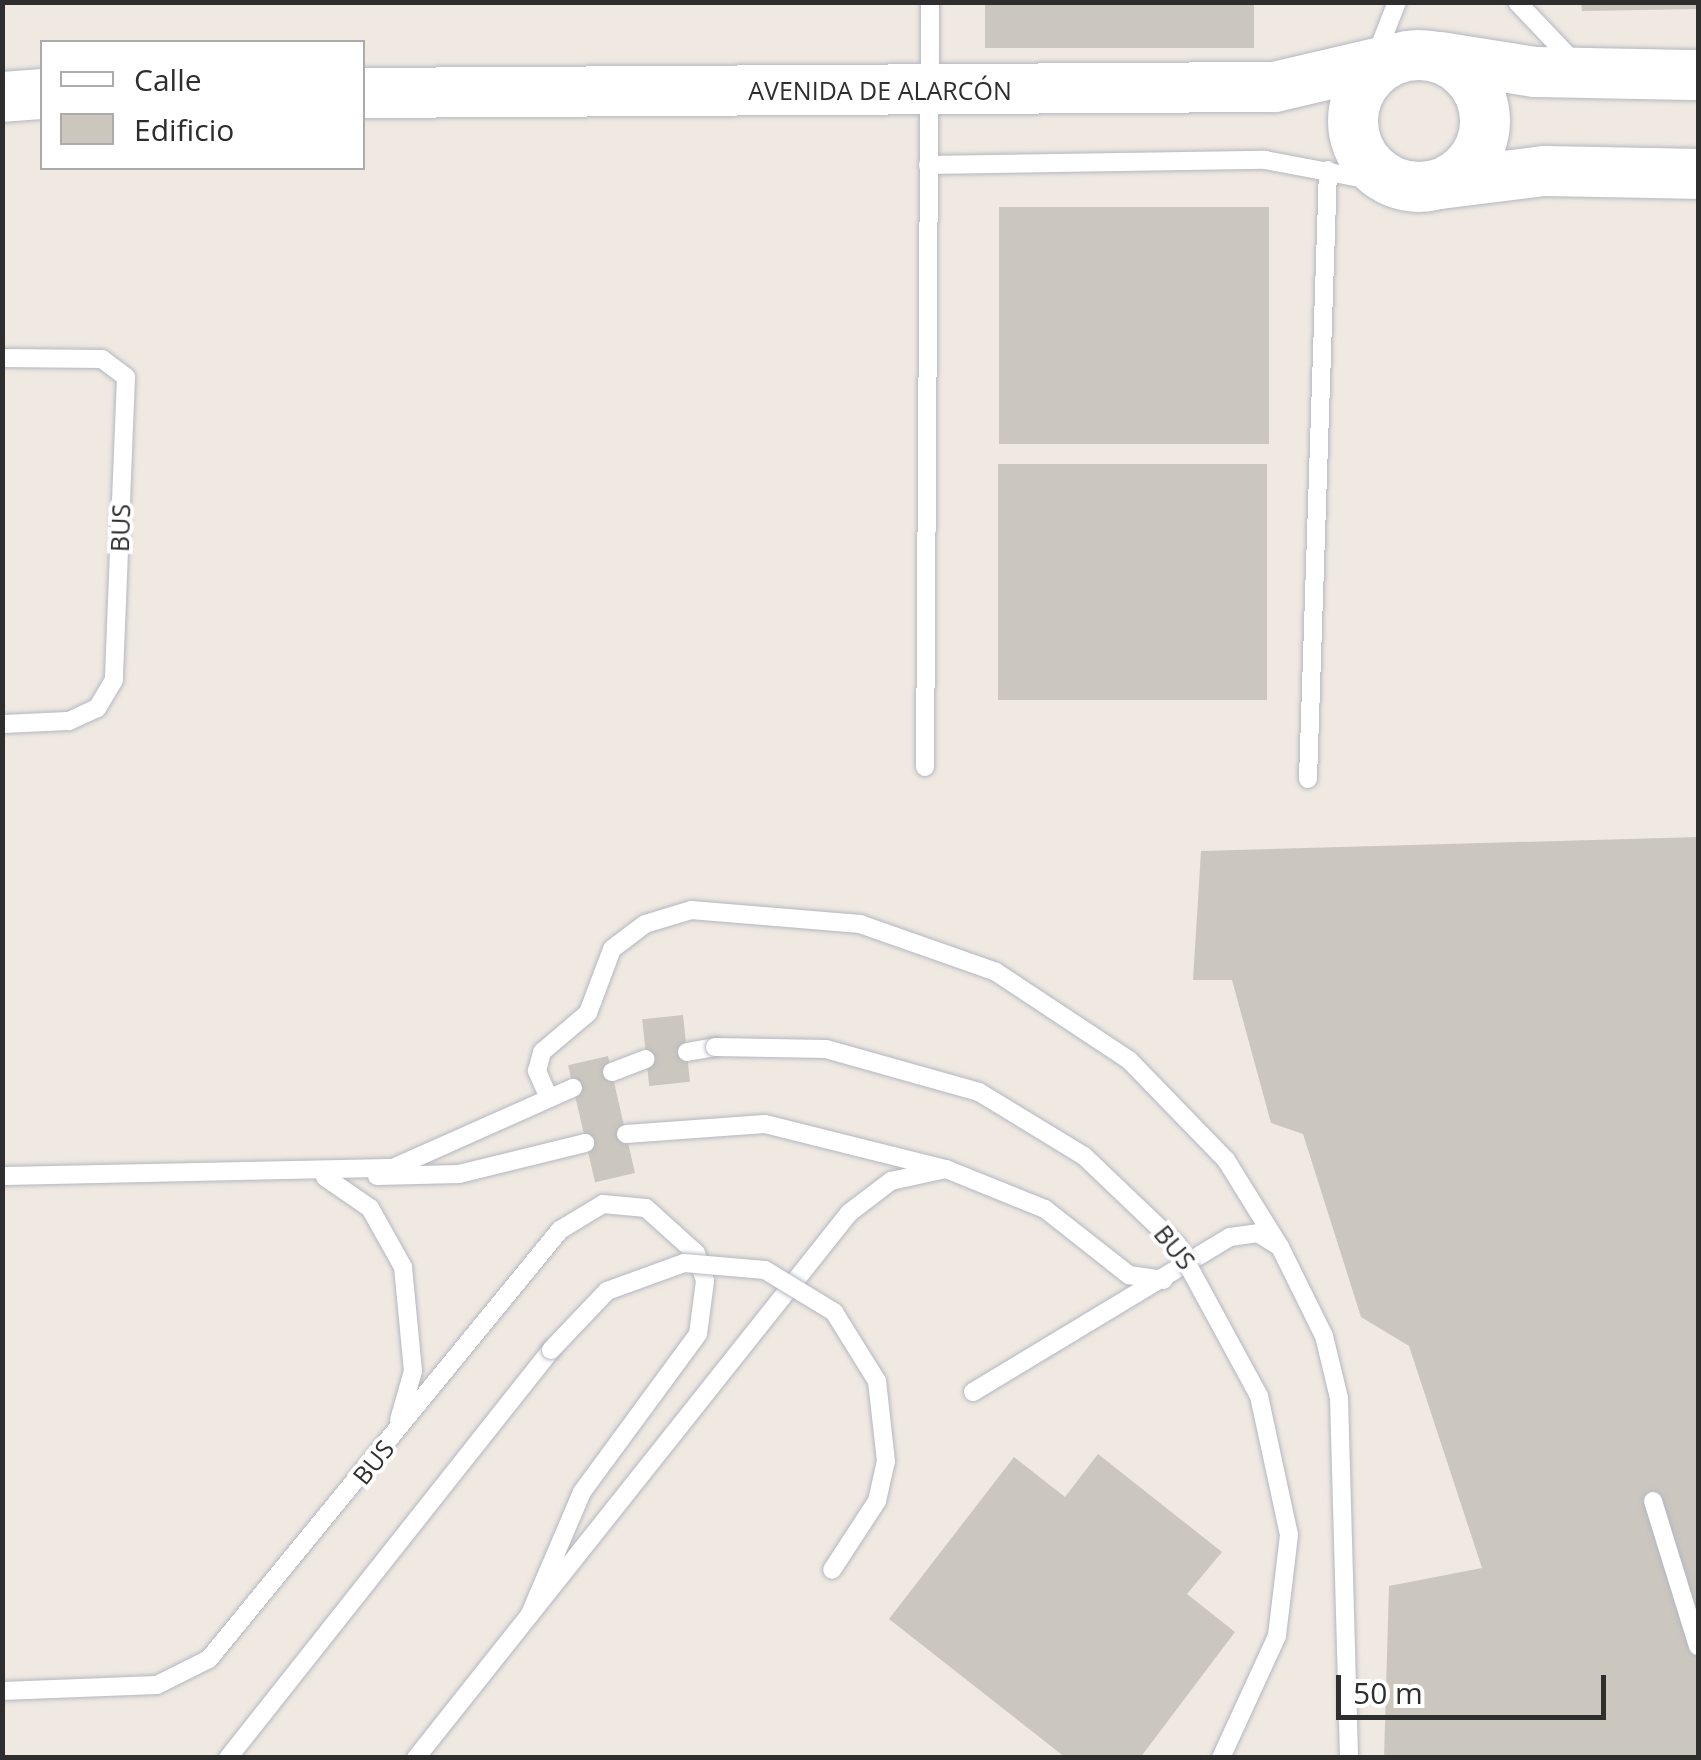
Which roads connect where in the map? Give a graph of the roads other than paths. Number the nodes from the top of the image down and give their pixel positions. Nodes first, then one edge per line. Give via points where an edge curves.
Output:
1 (930, 2) edge
2 (1397, 2) edge
3 (1517, 2) edge
4 (1390, 68) junction
5 (1584, 74) junction
6 (1698, 76) edge
7 (928, 90) junction
8 (365, 93) edge
9 (40, 94) edge
10 (2, 98) edge
11 (928, 165) junction
12 (1328, 170) junction
13 (1698, 174) edge
14 (1419, 184) junction
15 (2, 358) edge
16 (2, 724) edge
17 (925, 768) dead end
18 (1308, 779) dead end
19 (687, 1052) dead end
20 (646, 1059) dead end
21 (612, 1072) dead end
22 (573, 1088) dead end
23 (549, 1098) junction
24 (626, 1134) dead end
25 (585, 1143) dead end
26 (946, 1168) junction
27 (320, 1174) junction
28 (357, 1174) junction
29 (2, 1176) edge
30 (1280, 1247) junction
31 (1174, 1278) junction
32 (973, 1392) dead end
33 (389, 1442) junction
34 (1653, 1501) dead end
35 (832, 1570) dead end
36 (530, 1614) junction
37 (1698, 1646) edge
38 (2, 1691) edge
39 (228, 1758) edge
40 (416, 1758) edge
41 (1222, 1758) edge
42 (1349, 1758) edge

1 - 7 lane
2 - 4 lane
3 - 5 lane
4 - 5 main road, AVENIDA DE ALARCÓN
4 - 7 main road, AVENIDA DE ALARCÓN via 1290,87
4 - 14 main road via 1357,145
4 - 14 main road via 1472,80 1486,119 1474,159
5 - 6 main road, AVENIDA DE ALARCÓN
7 - 8 main road, AVENIDA DE ALARCÓN
7 - 11 lane
9 - 10 main road
11 - 12 lane via 1265,160
11 - 17 lane
12 - 14 lane
12 - 18 lane
13 - 14 main road via 1544,171
15 - 16 lane, BUS via 102,360 126,377 114,680 96,708 69,722
19 - 41 lane, BUS, bridge via 826,1049 979,1092 1107,1175 1187,1259 1259,1396 1288,1535 1277,1636
20 - 21 lane
22 - 23 lane
23 - 28 lane via 427,1157
23 - 30 lane via 538,1071 542,1052 588,1014 612,948 645,924 691,910 860,924 996,972 1129,1060 1226,1160
24 - 26 lane via 765,1124
25 - 28 lane via 430,1179
26 - 31 lane via 1045,1209 1141,1281
26 - 36 lane via 891,1181 849,1213
27 - 28 lane
27 - 29 lane
27 - 33 lane via 370,1208 403,1268 413,1371
30 - 31 lane via 1244,1232
30 - 42 lane via 1324,1336 1340,1398
31 - 32 lane
33 - 36 lane, BUS via 578,1214 625,1203 685,1236 706,1281 698,1334 582,1492
33 - 38 lane, BUS via 197,1666 120,1690
34 - 37 lane
35 - 39 lane, bridge via 877,1501 886,1461 877,1380 834,1312 765,1270 684,1262 607,1291 551,1350
36 - 40 lane

